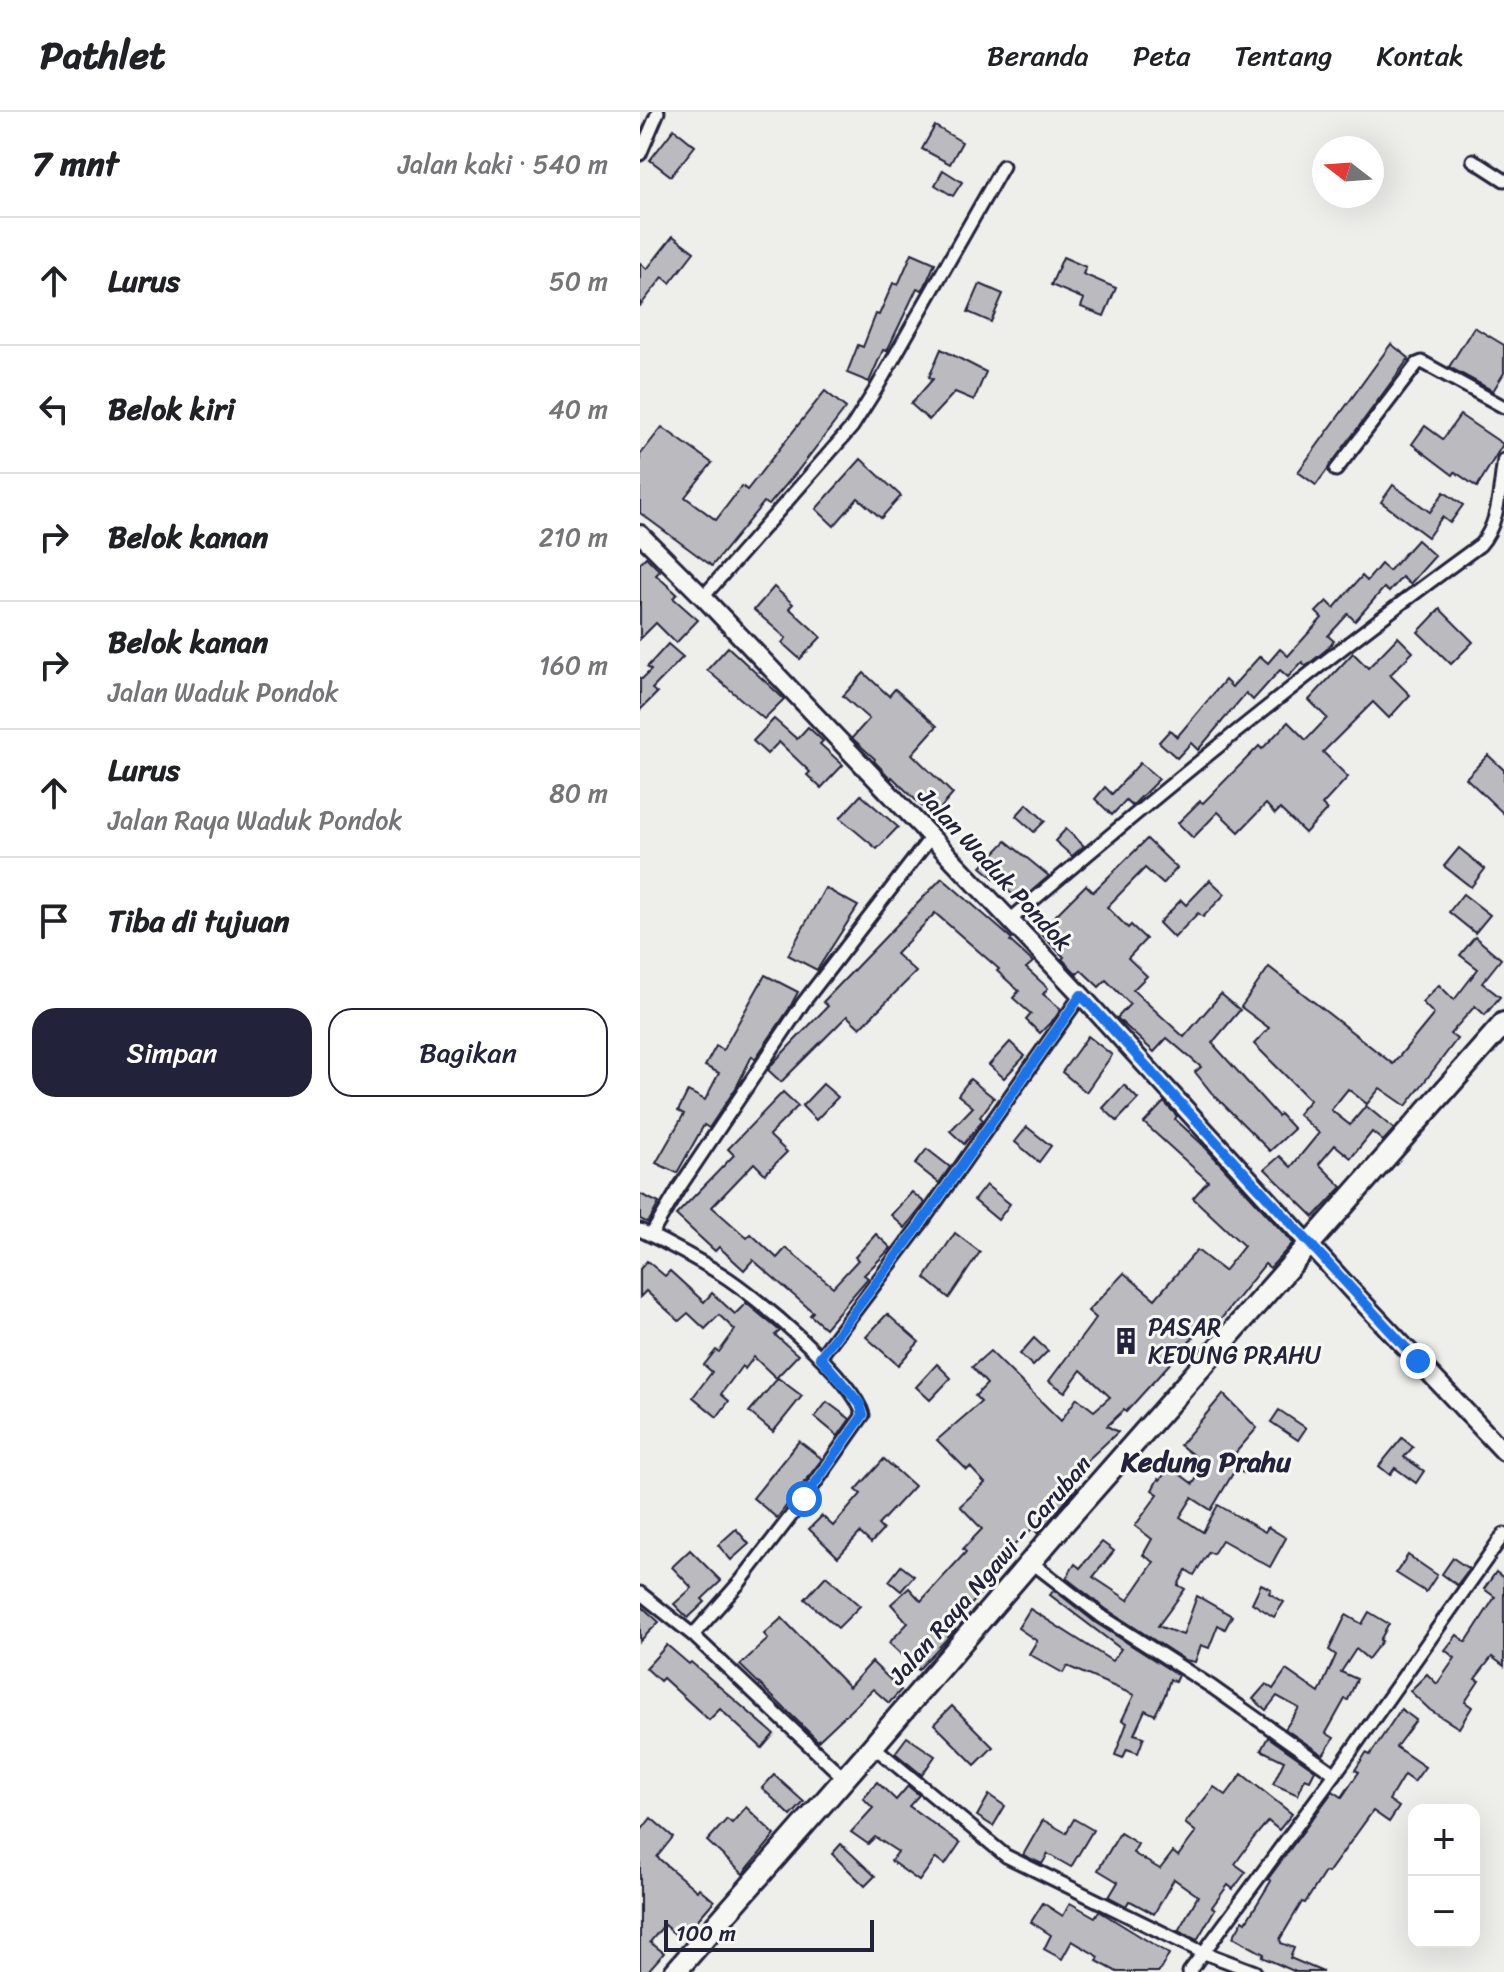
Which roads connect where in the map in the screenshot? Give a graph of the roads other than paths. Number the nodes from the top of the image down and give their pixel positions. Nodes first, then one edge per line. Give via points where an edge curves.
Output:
1 (658, 112) edge
2 (640, 154) edge
3 (1473, 160) dead end
4 (1003, 166) dead end
5 (1504, 180) edge
6 (1504, 407) edge
7 (1504, 460) edge
8 (1336, 470) dead end
9 (640, 534) edge
10 (703, 597) junction
11 (931, 837) junction
12 (1010, 920) junction
13 (1081, 995) junction
14 (1504, 1023) edge
15 (645, 1233) edge
16 (1308, 1243) junction
17 (820, 1357) junction
18 (1504, 1452) edge
19 (1504, 1534) edge
20 (1031, 1562) junction
21 (640, 1593) edge
22 (693, 1635) junction
23 (873, 1746) junction
24 (1335, 1774) junction
25 (844, 1778) junction
26 (1202, 1952) junction
27 (675, 1972) edge
28 (1189, 1972) edge
29 (1255, 1972) edge

1 - 2 street
3 - 5 street
4 - 10 street via 852,427
6 - 8 street via 1422,362
7 - 12 street via 1494,521 1480,545 1383,614 1170,782
9 - 10 street, Jalan Waduk Pondok
10 - 11 street, Jalan Waduk Pondok
11 - 12 street, Jalan Waduk Pondok
11 - 15 street via 803,1003
12 - 13 street, Jalan Waduk Pondok
13 - 16 street, Jalan Waduk Pondok
13 - 17 street
14 - 16 highway, Jalan Raya Ngawi - Caruban
15 - 17 street via 723,1275
16 - 18 street, Jalan Waduk Pondok
16 - 20 highway, Jalan Raya Ngawi - Caruban
17 - 22 street via 860,1404 859,1424 740,1582
19 - 24 street
20 - 23 highway, Jalan Raya Ngawi - Caruban
20 - 24 street via 1101,1616
21 - 22 street
22 - 25 street
23 - 25 highway, Jalan Raya Ngawi - Caruban
23 - 26 street via 1006,1856
24 - 26 street
25 - 27 highway, Jalan Raya Ngawi - Caruban
26 - 28 street
26 - 29 street

